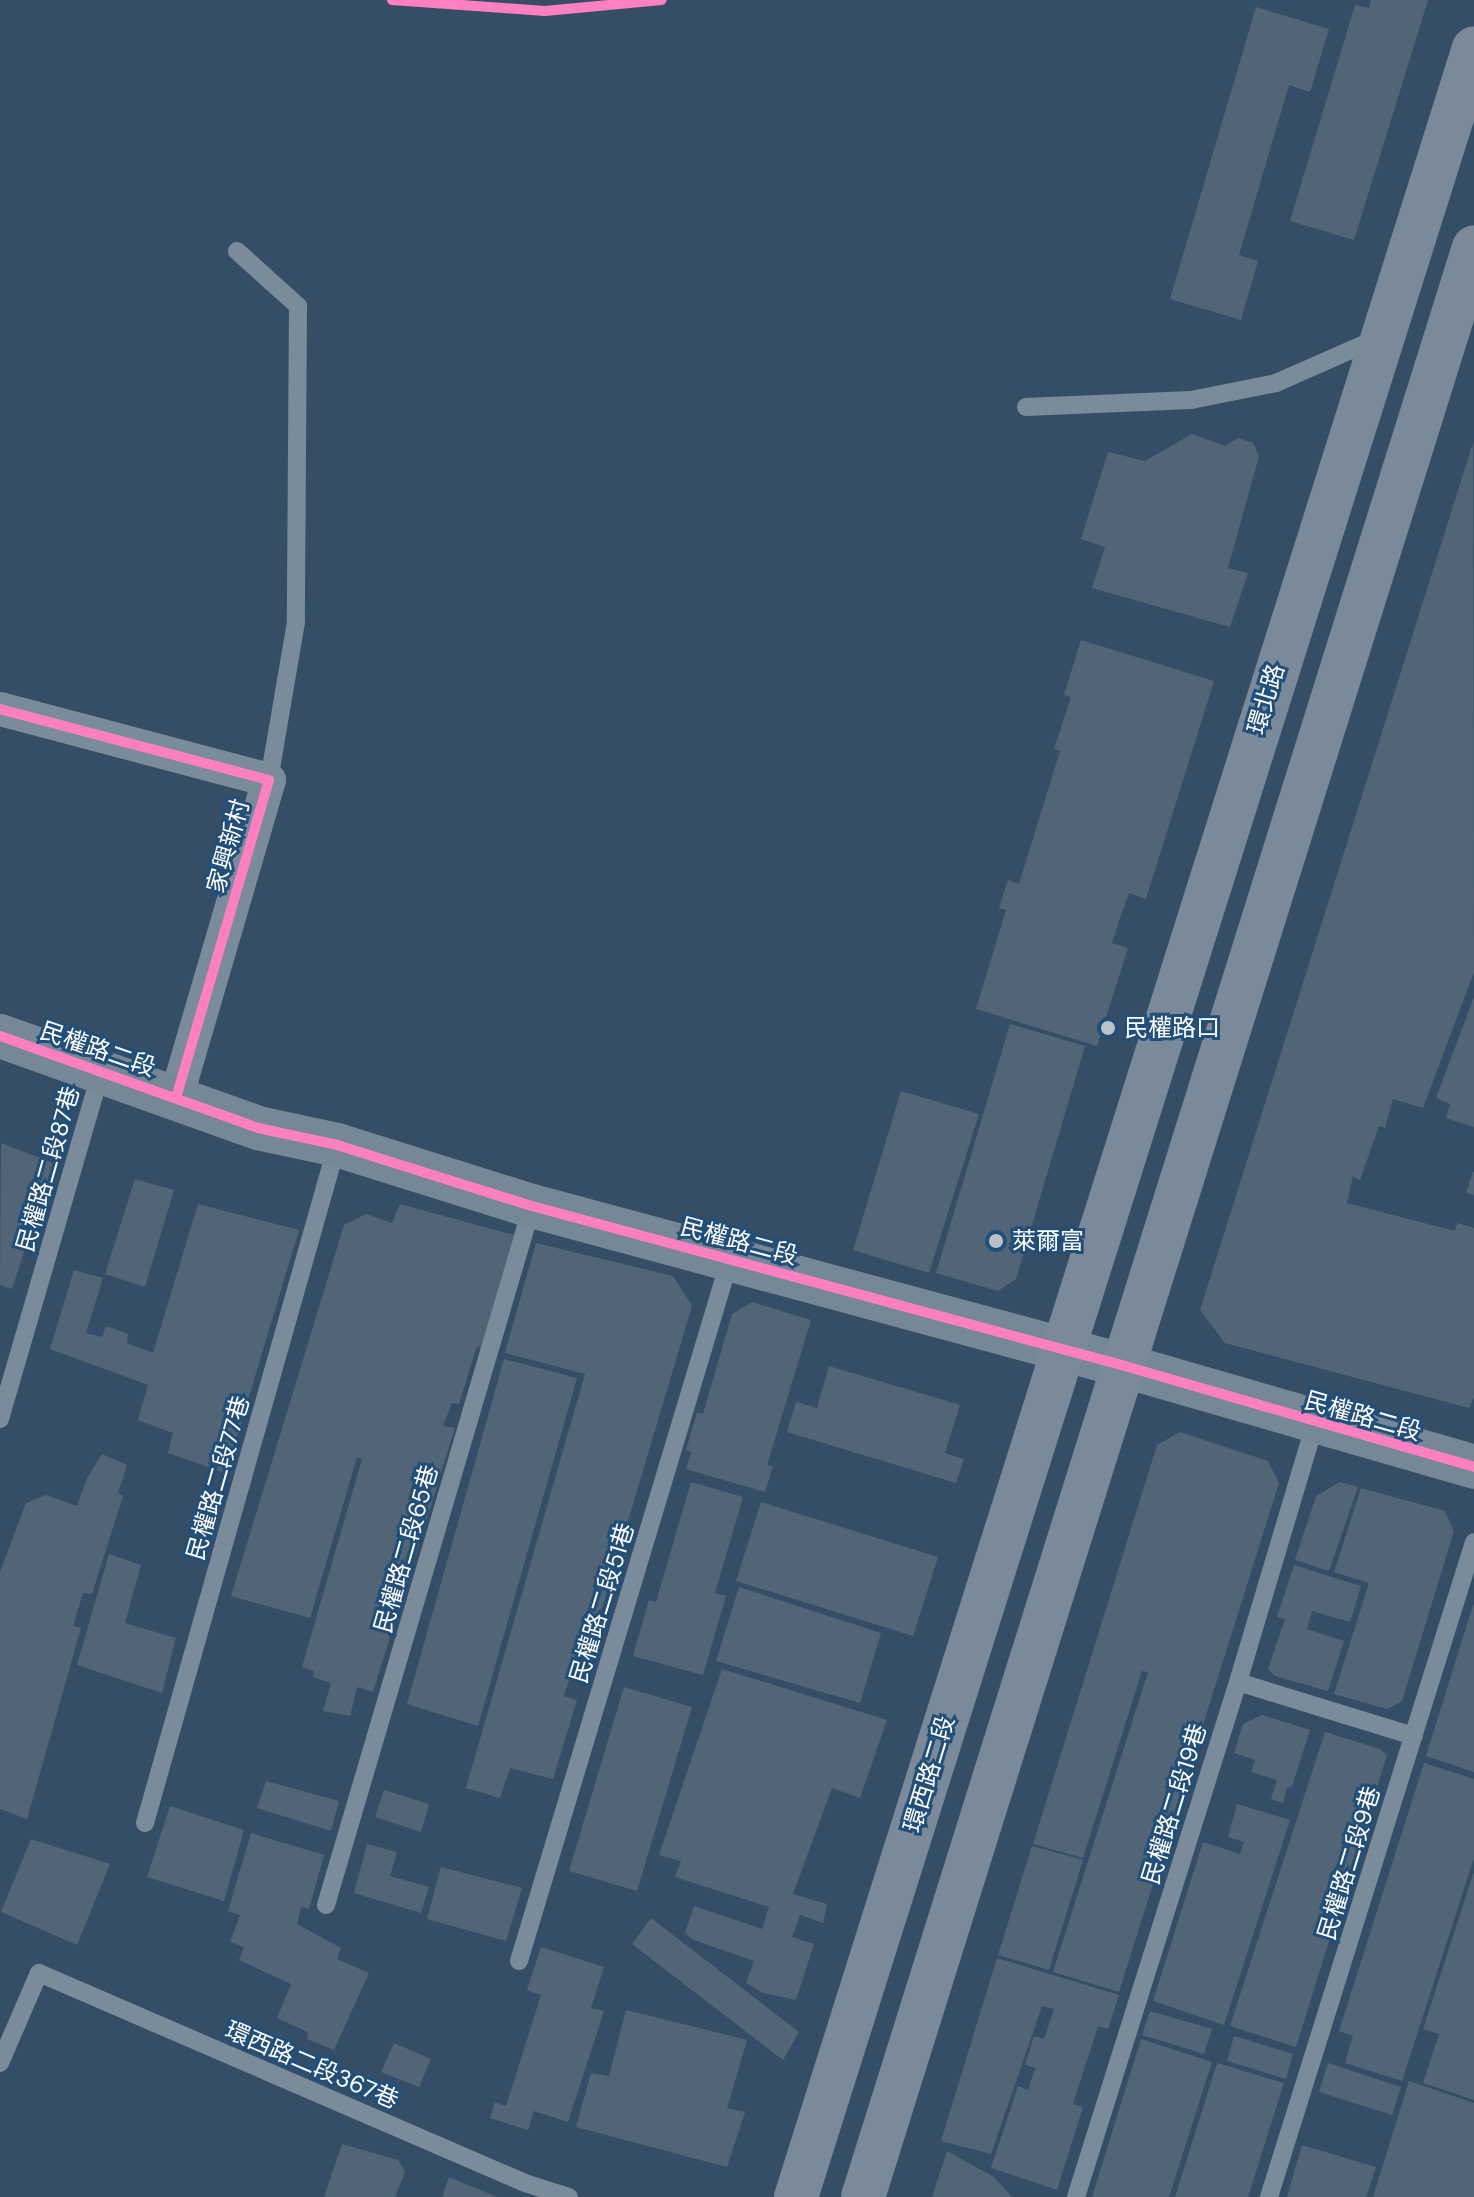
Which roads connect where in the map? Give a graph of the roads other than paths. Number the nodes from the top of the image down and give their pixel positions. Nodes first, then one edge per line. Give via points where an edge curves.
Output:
1 (1474, 48) edge
2 (1474, 247) edge
3 (237, 251) dead end
4 (1381, 337) junction
5 (1026, 407) dead end
6 (0, 709) edge
7 (269, 780) junction
8 (0, 1036) edge
9 (101, 1071) junction
10 (176, 1098) junction
11 (337, 1145) junction
12 (532, 1206) junction
13 (730, 1259) junction
14 (1061, 1351) junction
15 (1125, 1366) junction
16 (0, 1419) edge
17 (1315, 1424) junction
18 (1474, 1467) edge
19 (1474, 1542) edge
20 (1238, 1682) junction
21 (1414, 1736) junction
22 (145, 1823) dead end
23 (326, 1905) dead end
24 (519, 1961) dead end
25 (0, 2063) edge
26 (569, 2197) edge
27 (796, 2197) edge
28 (863, 2197) edge
29 (1076, 2197) edge
30 (1269, 2197) edge

1 - 4 main road, 環北路
2 - 15 main road
3 - 7 lane via 298,306 296,622
4 - 5 lane via 1276,383 1191,400
4 - 14 main road, 環北路
6 - 7 street, 家興新村
7 - 10 street, 家興新村
8 - 9 street, 民權路二段
9 - 10 street, 民權路二段
9 - 16 lane, 民權路二段87巷
10 - 11 street, 民權路二段 via 258,1128
11 - 12 street, 民權路二段
11 - 22 lane, 民權路二段77巷
12 - 13 street, 民權路二段
12 - 23 lane, 民權路二段65巷
13 - 14 street, 民權路二段
13 - 24 lane, 民權路二段51巷
14 - 15 street, 民權路二段
14 - 27 main road, 環西路二段
15 - 17 street, 民權路二段
15 - 28 main road
17 - 18 street, 民權路二段
17 - 20 lane, 民權路二段19巷
19 - 21 lane, 民權路二段9巷
20 - 21 lane
20 - 29 lane, 民權路二段19巷
21 - 30 lane, 民權路二段9巷
25 - 26 lane, 環西路二段367巷 via 39,1973 525,2183

